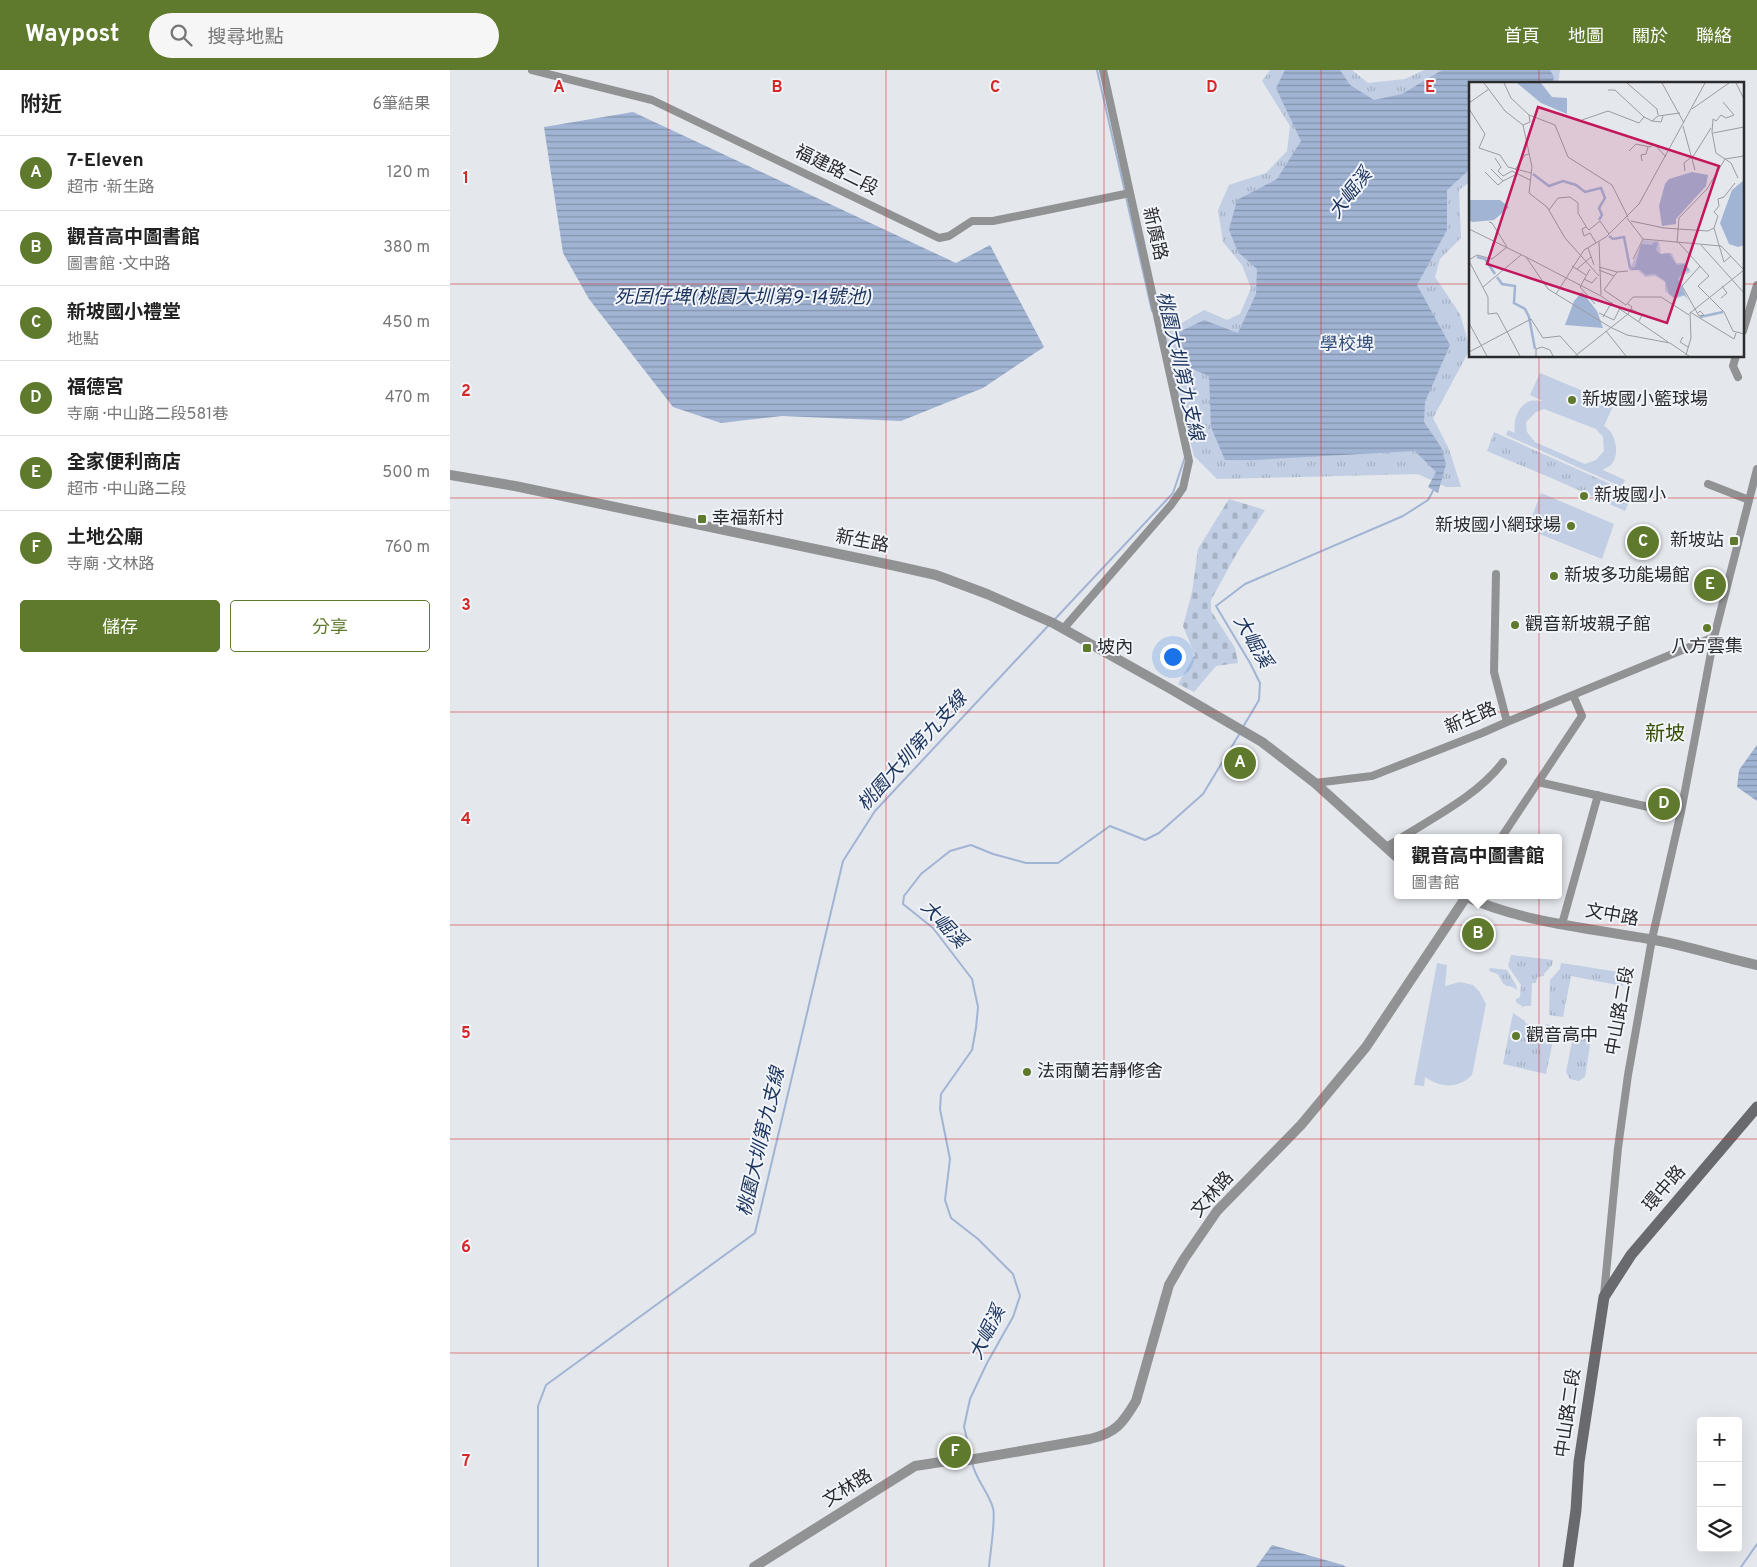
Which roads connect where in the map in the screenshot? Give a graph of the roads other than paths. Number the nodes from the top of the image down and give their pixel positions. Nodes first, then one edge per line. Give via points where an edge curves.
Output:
1 (532, 70) edge
2 (1103, 70) edge
3 (1130, 192) junction
4 (1757, 285) edge
5 (1744, 328) edge
6 (1735, 358) edge
7 (1738, 377) dead end
8 (1757, 469) edge
9 (450, 474) edge
10 (1708, 484) dead end
11 (1749, 500) junction
12 (1496, 574) dead end
13 (1064, 628) junction
14 (1714, 637) junction
15 (1573, 694) junction
16 (1507, 722) junction
17 (1503, 762) dead end
18 (1538, 782) junction
19 (1314, 783) junction
20 (1598, 795) junction
21 (1681, 812) junction
22 (1408, 834) edge
23 (1504, 834) edge
24 (1394, 842) edge
25 (1386, 847) junction
26 (1394, 854) edge
27 (1463, 899) edge
28 (1473, 899) edge
29 (1562, 924) junction
30 (1652, 939) junction
31 (1757, 966) edge
32 (1757, 1107) edge
33 (1604, 1297) junction
34 (754, 1567) edge
35 (1568, 1567) edge

1 - 3 street, 福建路二段 via 652,100 939,238 949,236 972,221 994,221
2 - 3 street, 新廣路
3 - 13 street, 新廣路 via 1189,461 1182,488 1171,505
4 - 5 street
6 - 7 street via 1733,366
8 - 11 street, 中山路二段
9 - 13 street, 新生路 via 936,575
10 - 11 street
11 - 14 street, 中山路二段
12 - 16 street via 1494,672
13 - 19 street, 新生路 via 1262,742
14 - 15 street, 新生路
14 - 21 street, 中山路二段
15 - 16 street, 新生路
15 - 18 street via 1582,716
16 - 19 street, 新生路 via 1372,776
17 - 22 street via 1492,776
18 - 20 street
18 - 23 street
19 - 25 street
20 - 21 street
20 - 29 street
21 - 30 street, 中山路二段
24 - 25 street
25 - 26 street
27 - 34 street, 文林路 via 1366,1047 1301,1125 1217,1211 1184,1259 1169,1285 1136,1401 1118,1427 1104,1435 915,1466
28 - 29 street, 文中路
29 - 30 street, 文中路
30 - 31 street, 文中路
30 - 33 street, 中山路二段 via 1618,1148
32 - 33 main road, 環中路 via 1631,1255
33 - 35 main road, 中山路二段 via 1579,1462

